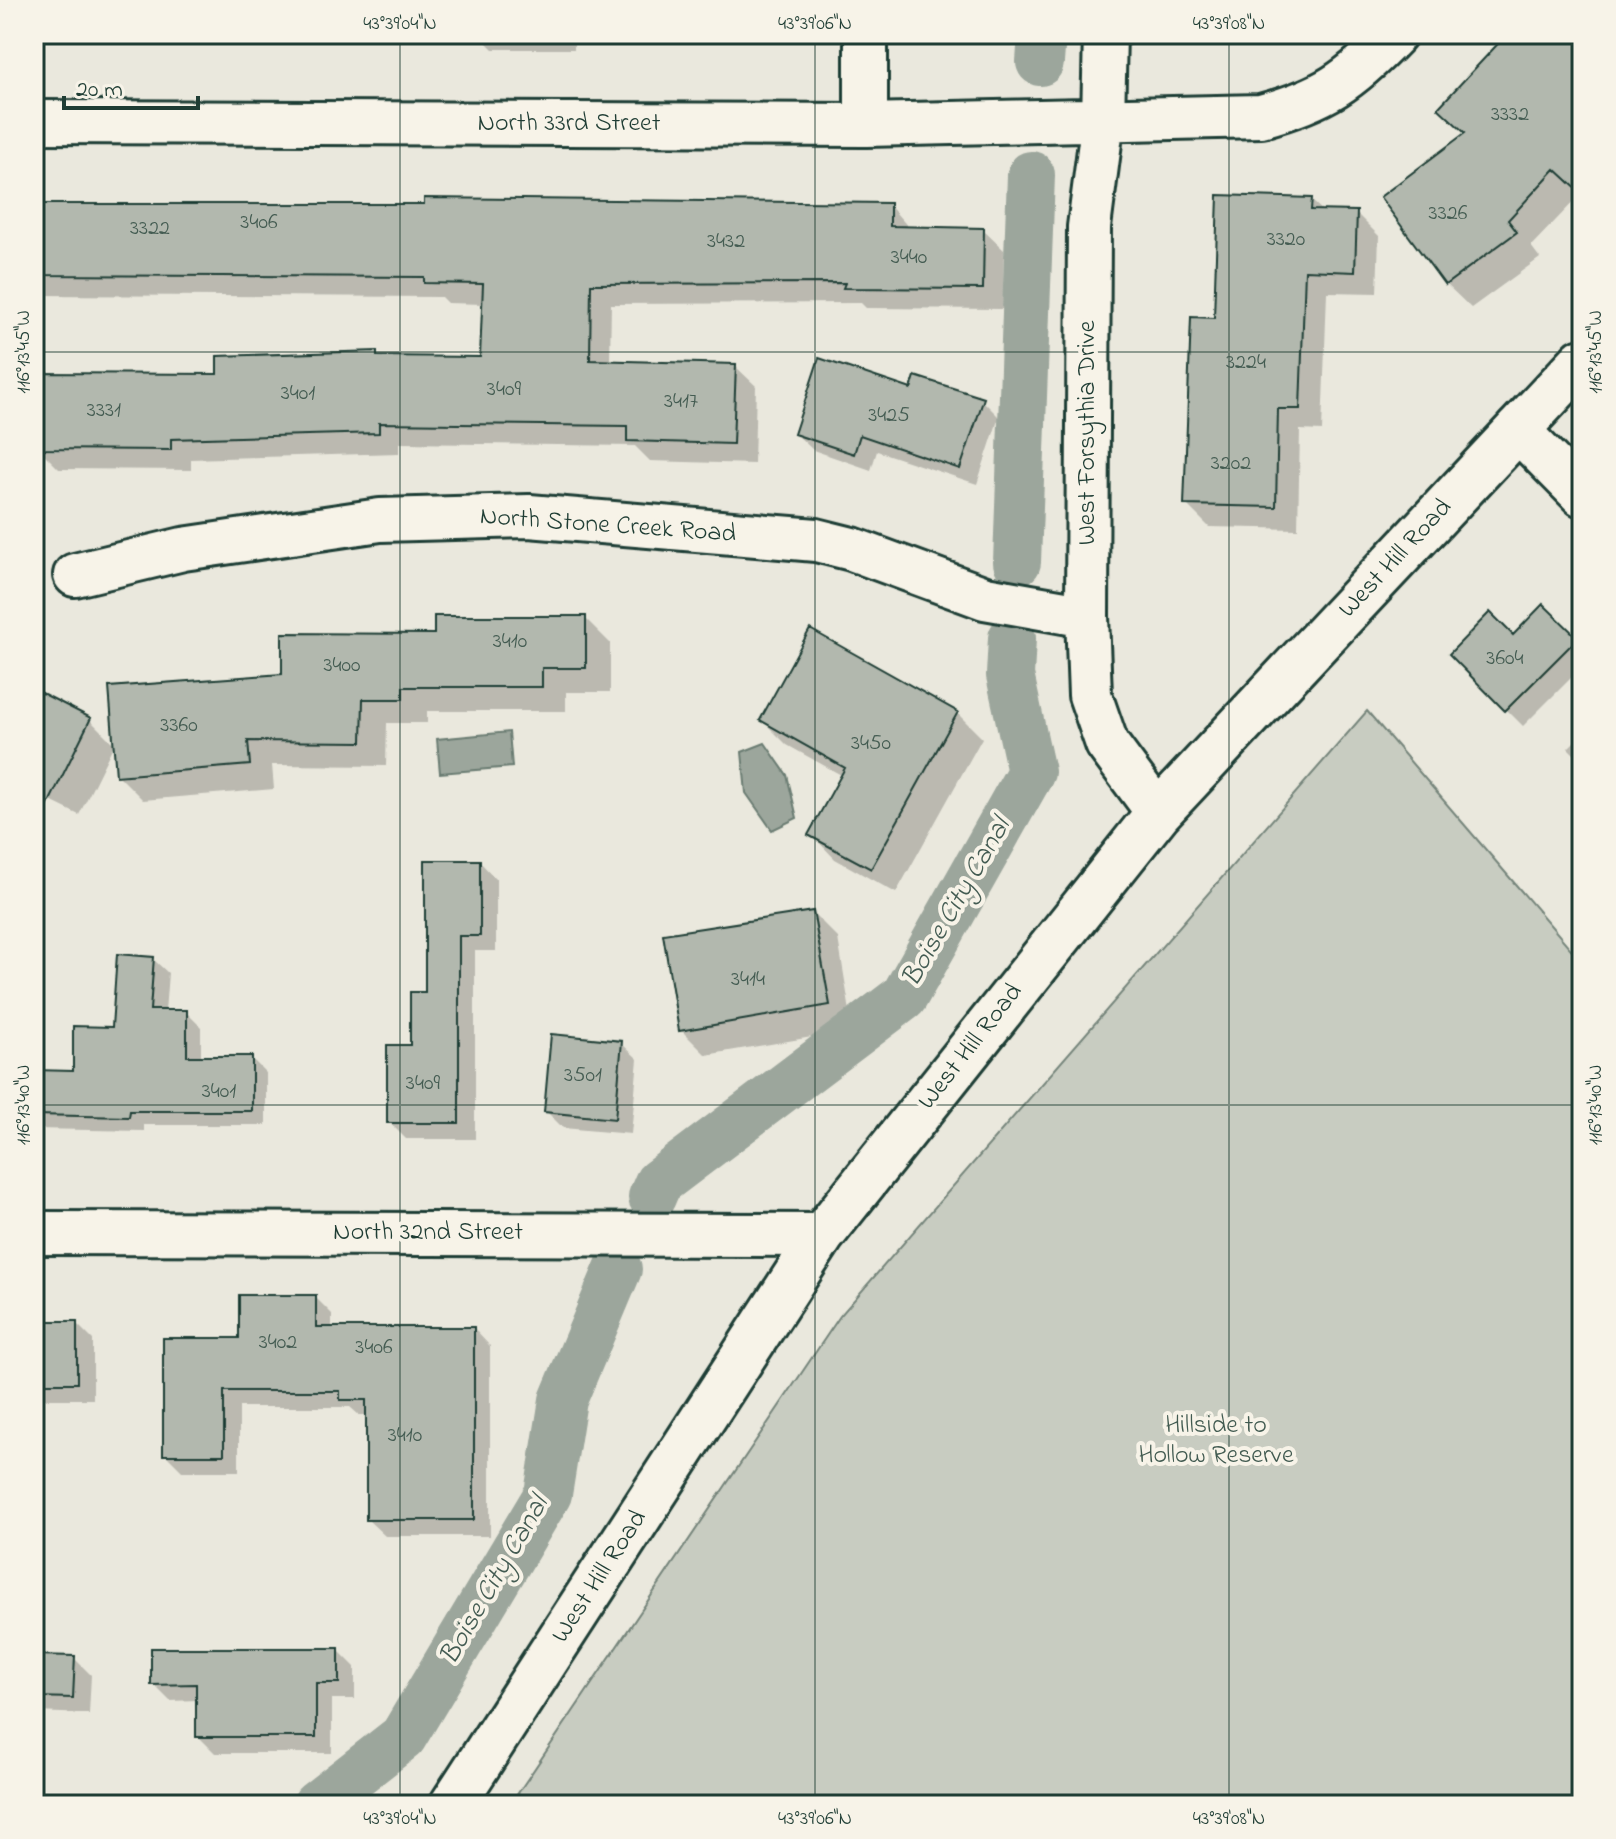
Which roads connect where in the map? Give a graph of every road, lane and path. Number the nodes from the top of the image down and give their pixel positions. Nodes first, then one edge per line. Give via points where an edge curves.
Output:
1 (866, 34) edge
2 (1105, 34) edge
3 (1395, 34) edge
4 (1103, 119) junction
5 (34, 122) edge
6 (866, 125) junction
7 (1582, 361) edge
8 (1517, 429) junction
9 (1582, 495) edge
10 (75, 575) dead end
11 (1087, 616) junction
12 (1158, 813) junction
13 (34, 1233) edge
14 (822, 1235) junction
15 (452, 1805) edge

1 - 6 street
2 - 4 street, West Forsythia Drive
3 - 4 street, North 33rd Street via 1356,75 1305,104 1261,116
4 - 6 street, North 33rd Street
4 - 11 street, West Forsythia Drive via 1089,227
5 - 6 street, North 33rd Street
7 - 8 street, West Hill Road
8 - 9 street
8 - 12 street, West Hill Road
10 - 11 street, North Stone Creek Road via 183,549 380,520 529,516 816,540 985,598
11 - 12 street, West Forsythia Drive via 1090,695 1107,744
12 - 14 street, West Hill Road
13 - 14 street, North 32nd Street
14 - 15 street, West Hill Road

